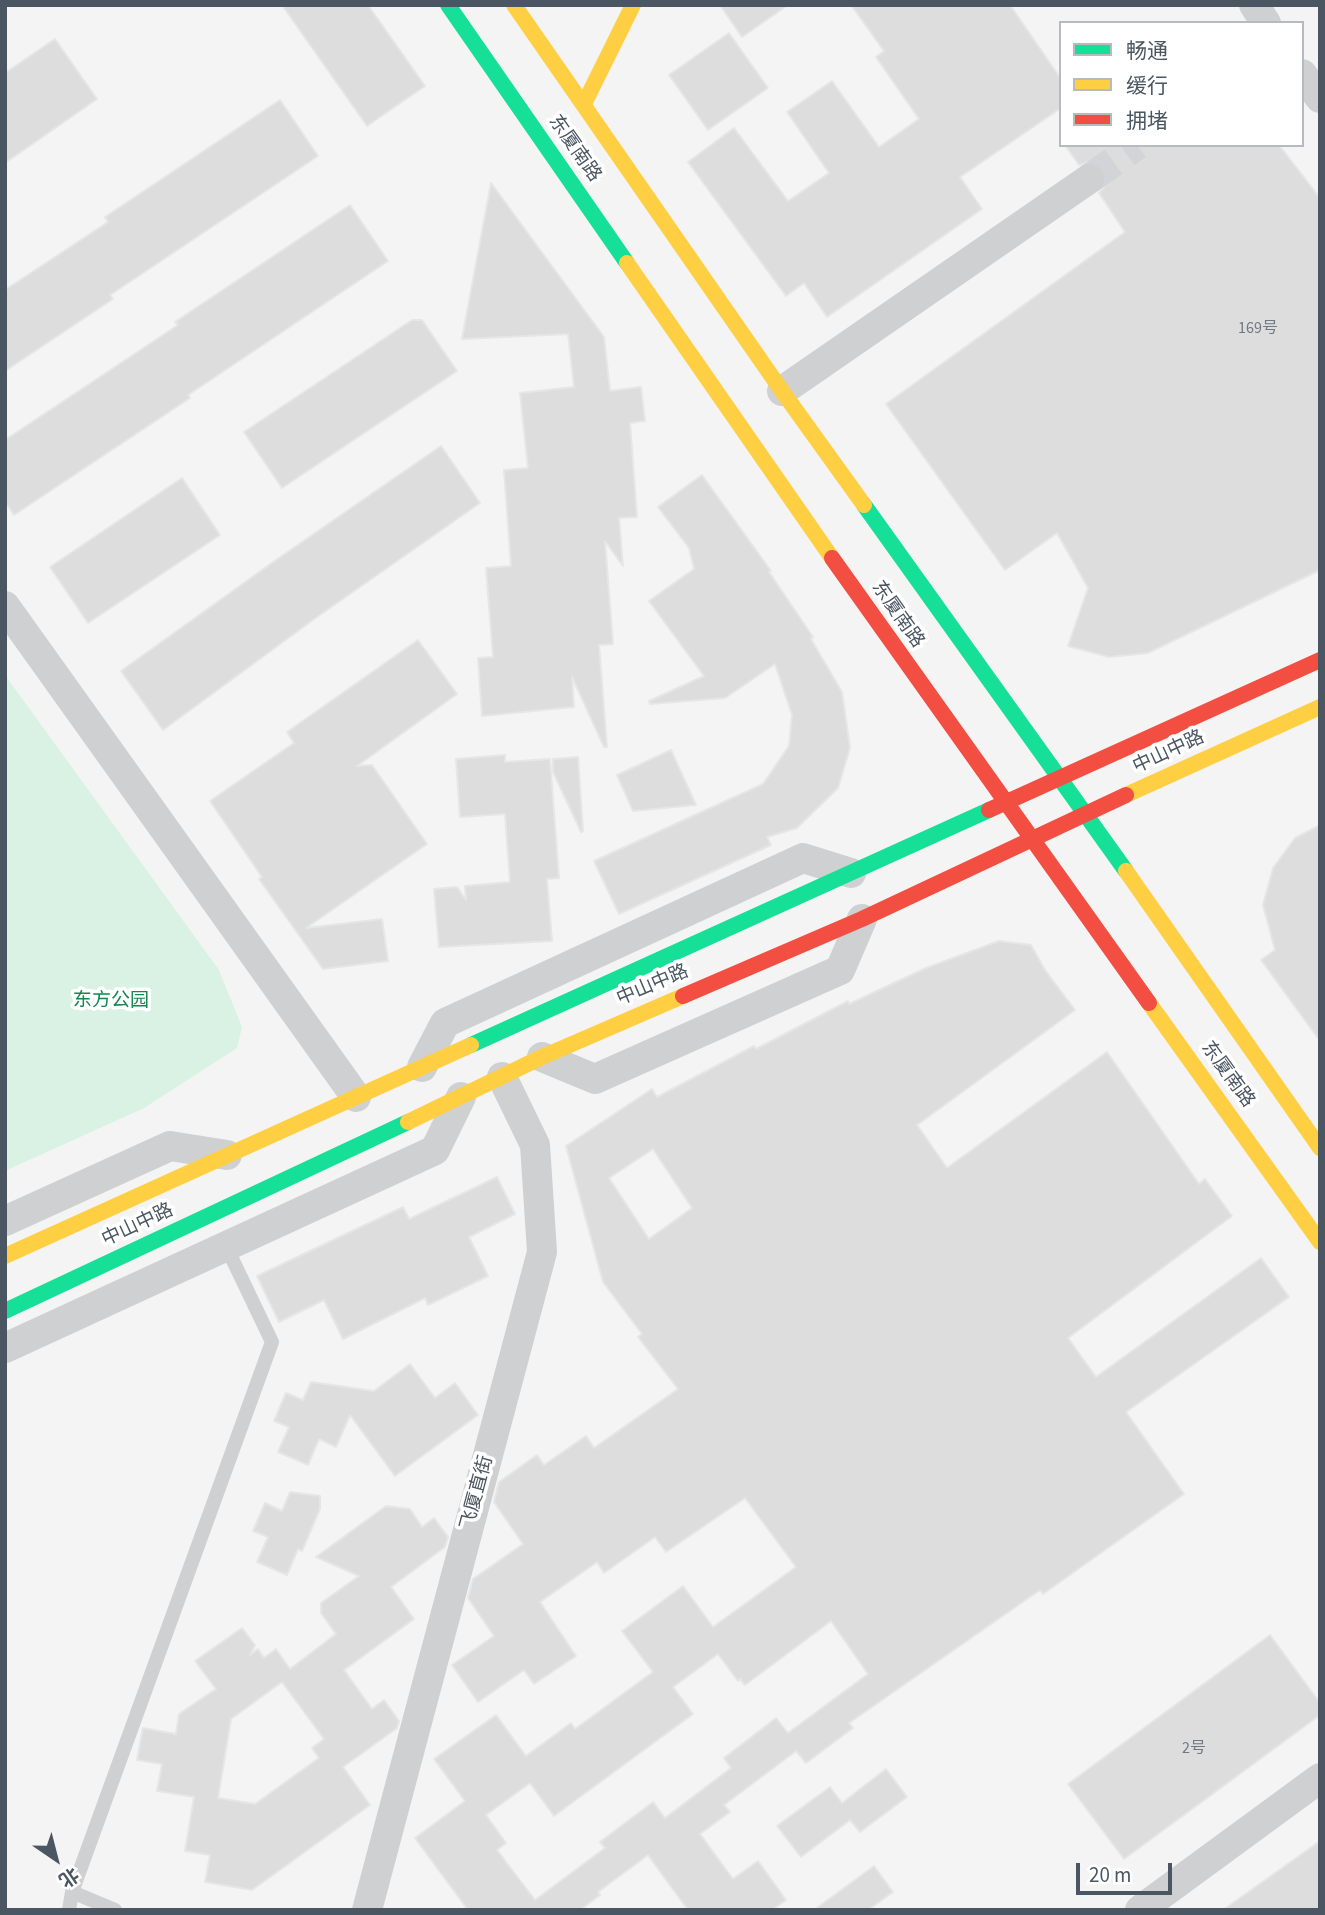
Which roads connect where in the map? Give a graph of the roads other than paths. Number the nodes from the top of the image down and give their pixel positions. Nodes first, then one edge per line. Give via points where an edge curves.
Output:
1 (449, 5) edge
2 (514, 5) edge
3 (633, 5) edge
4 (1254, 5) edge
5 (1265, 21) edge
6 (1304, 77) edge
7 (1320, 98) edge
8 (584, 104) junction
9 (1089, 179) tunnel mouth
10 (782, 391) junction
11 (5, 606) edge
12 (1320, 660) edge
13 (1320, 707) edge
14 (1061, 779) junction
15 (1005, 803) junction
16 (1085, 815) junction
17 (1031, 838) junction
18 (851, 873) joint
19 (862, 919) junction
20 (542, 1057) junction
21 (422, 1068) joint
22 (502, 1077) junction
23 (356, 1097) junction
24 (461, 1097) junction
25 (1320, 1148) edge
26 (228, 1155) junction
27 (5, 1221) edge
28 (1320, 1241) edge
29 (226, 1246) junction
30 (5, 1256) edge
31 (5, 1311) edge
32 (5, 1348) edge
33 (1320, 1778) edge
34 (72, 1892) junction
35 (69, 1910) edge
36 (115, 1910) edge
37 (367, 1910) edge
38 (1140, 1910) edge

1 - 15 street, 东厦南路
2 - 8 street, 东厦南路
3 - 8 street
4 - 5 street
6 - 7 street
8 - 10 street, 东厦南路
9 - 10 street
10 - 14 street, 东厦南路
11 - 23 street
12 - 14 street, 中山中路
13 - 16 street, 中山中路
14 - 15 street, 中山中路
14 - 16 street, 东厦南路
15 - 17 street, 东厦南路
15 - 18 street, 中山中路
16 - 17 street, 中山中路
16 - 25 street, 东厦南路
17 - 19 street, 中山中路
17 - 28 street, 东厦南路
18 - 21 street via 803,858 445,1023
19 - 20 street, 中山中路
19 - 20 street via 840,970 595,1079
20 - 22 street, 中山中路
21 - 23 street, 中山中路
22 - 24 street, 中山中路
22 - 37 street, 飞厦直街 via 535,1145 542,1252
23 - 26 street, 中山中路
24 - 29 street via 436,1150
24 - 31 street, 中山中路
26 - 27 street via 170,1146
26 - 30 street, 中山中路
29 - 32 street
29 - 34 lane via 272,1342
33 - 38 street
34 - 35 lane
34 - 36 lane

